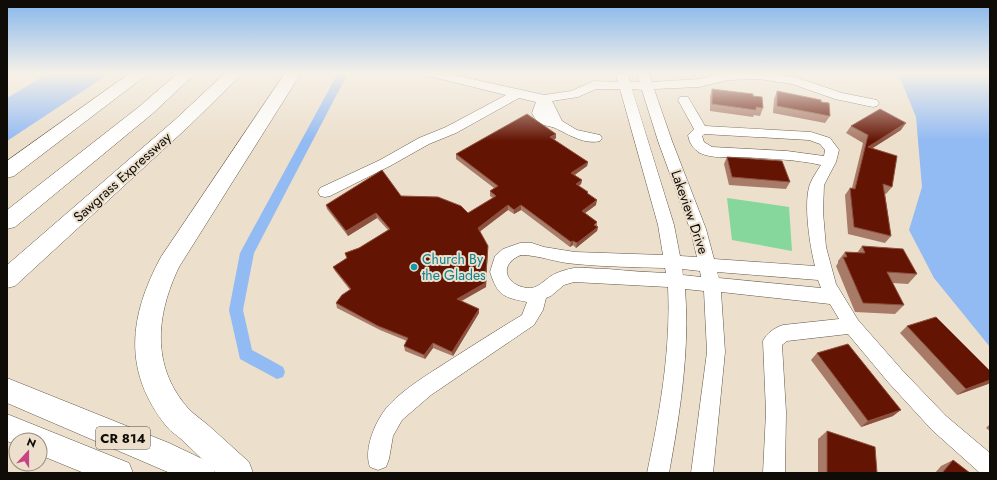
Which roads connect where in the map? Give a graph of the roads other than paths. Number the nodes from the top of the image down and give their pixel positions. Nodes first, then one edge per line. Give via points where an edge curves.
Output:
1 (110, 95) edge
2 (163, 95) edge
3 (212, 95) edge
4 (278, 95) edge
5 (514, 95) edge
6 (525, 95) edge
7 (565, 95) edge
8 (627, 95) edge
9 (650, 95) edge
10 (837, 95) edge
11 (544, 99) junction
12 (684, 100) dead end
13 (873, 103) dead end
14 (700, 130) junction
15 (595, 138) dead end
16 (829, 162) junction
17 (7, 171) edge
18 (325, 192) dead end
19 (7, 221) edge
20 (673, 262) junction
21 (707, 266) junction
22 (775, 270) junction
23 (825, 274) junction
24 (7, 279) edge
25 (676, 282) junction
26 (712, 285) junction
27 (781, 291) junction
28 (538, 294) junction
29 (835, 297) junction
30 (852, 326) junction
31 (7, 390) edge
32 (7, 427) edge
33 (19, 432) edge
34 (48, 444) edge
35 (378, 459) dead end
36 (990, 467) edge
37 (119, 473) edge
38 (201, 473) edge
39 (238, 473) edge
40 (658, 473) edge
41 (702, 473) edge
42 (774, 473) edge

1 - 17 highway
2 - 19 highway
3 - 24 highway, Sawgrass Expressway
4 - 39 highway via 169,263 154,295 148,326 147,341 152,373 168,407
5 - 18 street via 451,130 424,141
6 - 11 street
7 - 11 street
8 - 20 street, Lakeview Drive via 666,225
9 - 21 street, Lakeview Drive via 664,141 698,229
10 - 13 street
11 - 15 street via 557,124 573,133
12 - 14 street
14 - 16 street via 811,136 825,141 832,150
14 - 16 street via 695,135 696,140 699,146 710,152 795,155
16 - 23 street via 817,186 815,212 818,247
20 - 21 street
20 - 25 street, Lakeview Drive
20 - 28 street via 561,257 532,249 520,249 509,253 500,261 498,272 503,285 514,292
21 - 22 street
21 - 26 street, Lakeview Drive
22 - 23 street
22 - 27 street
23 - 29 street
25 - 26 street
25 - 28 street via 574,275 558,280
25 - 40 street, Lakeview Drive via 678,312 670,411
26 - 27 street
26 - 41 street, Lakeview Drive via 716,352
27 - 29 street
28 - 35 street via 534,310 528,320 424,388 395,413 384,431
29 - 30 street
30 - 36 street via 939,423
30 - 42 street via 783,333 772,341 776,412
31 - 38 main road, CR 814
32 - 33 main road, CR 814
34 - 37 main road, CR 814

